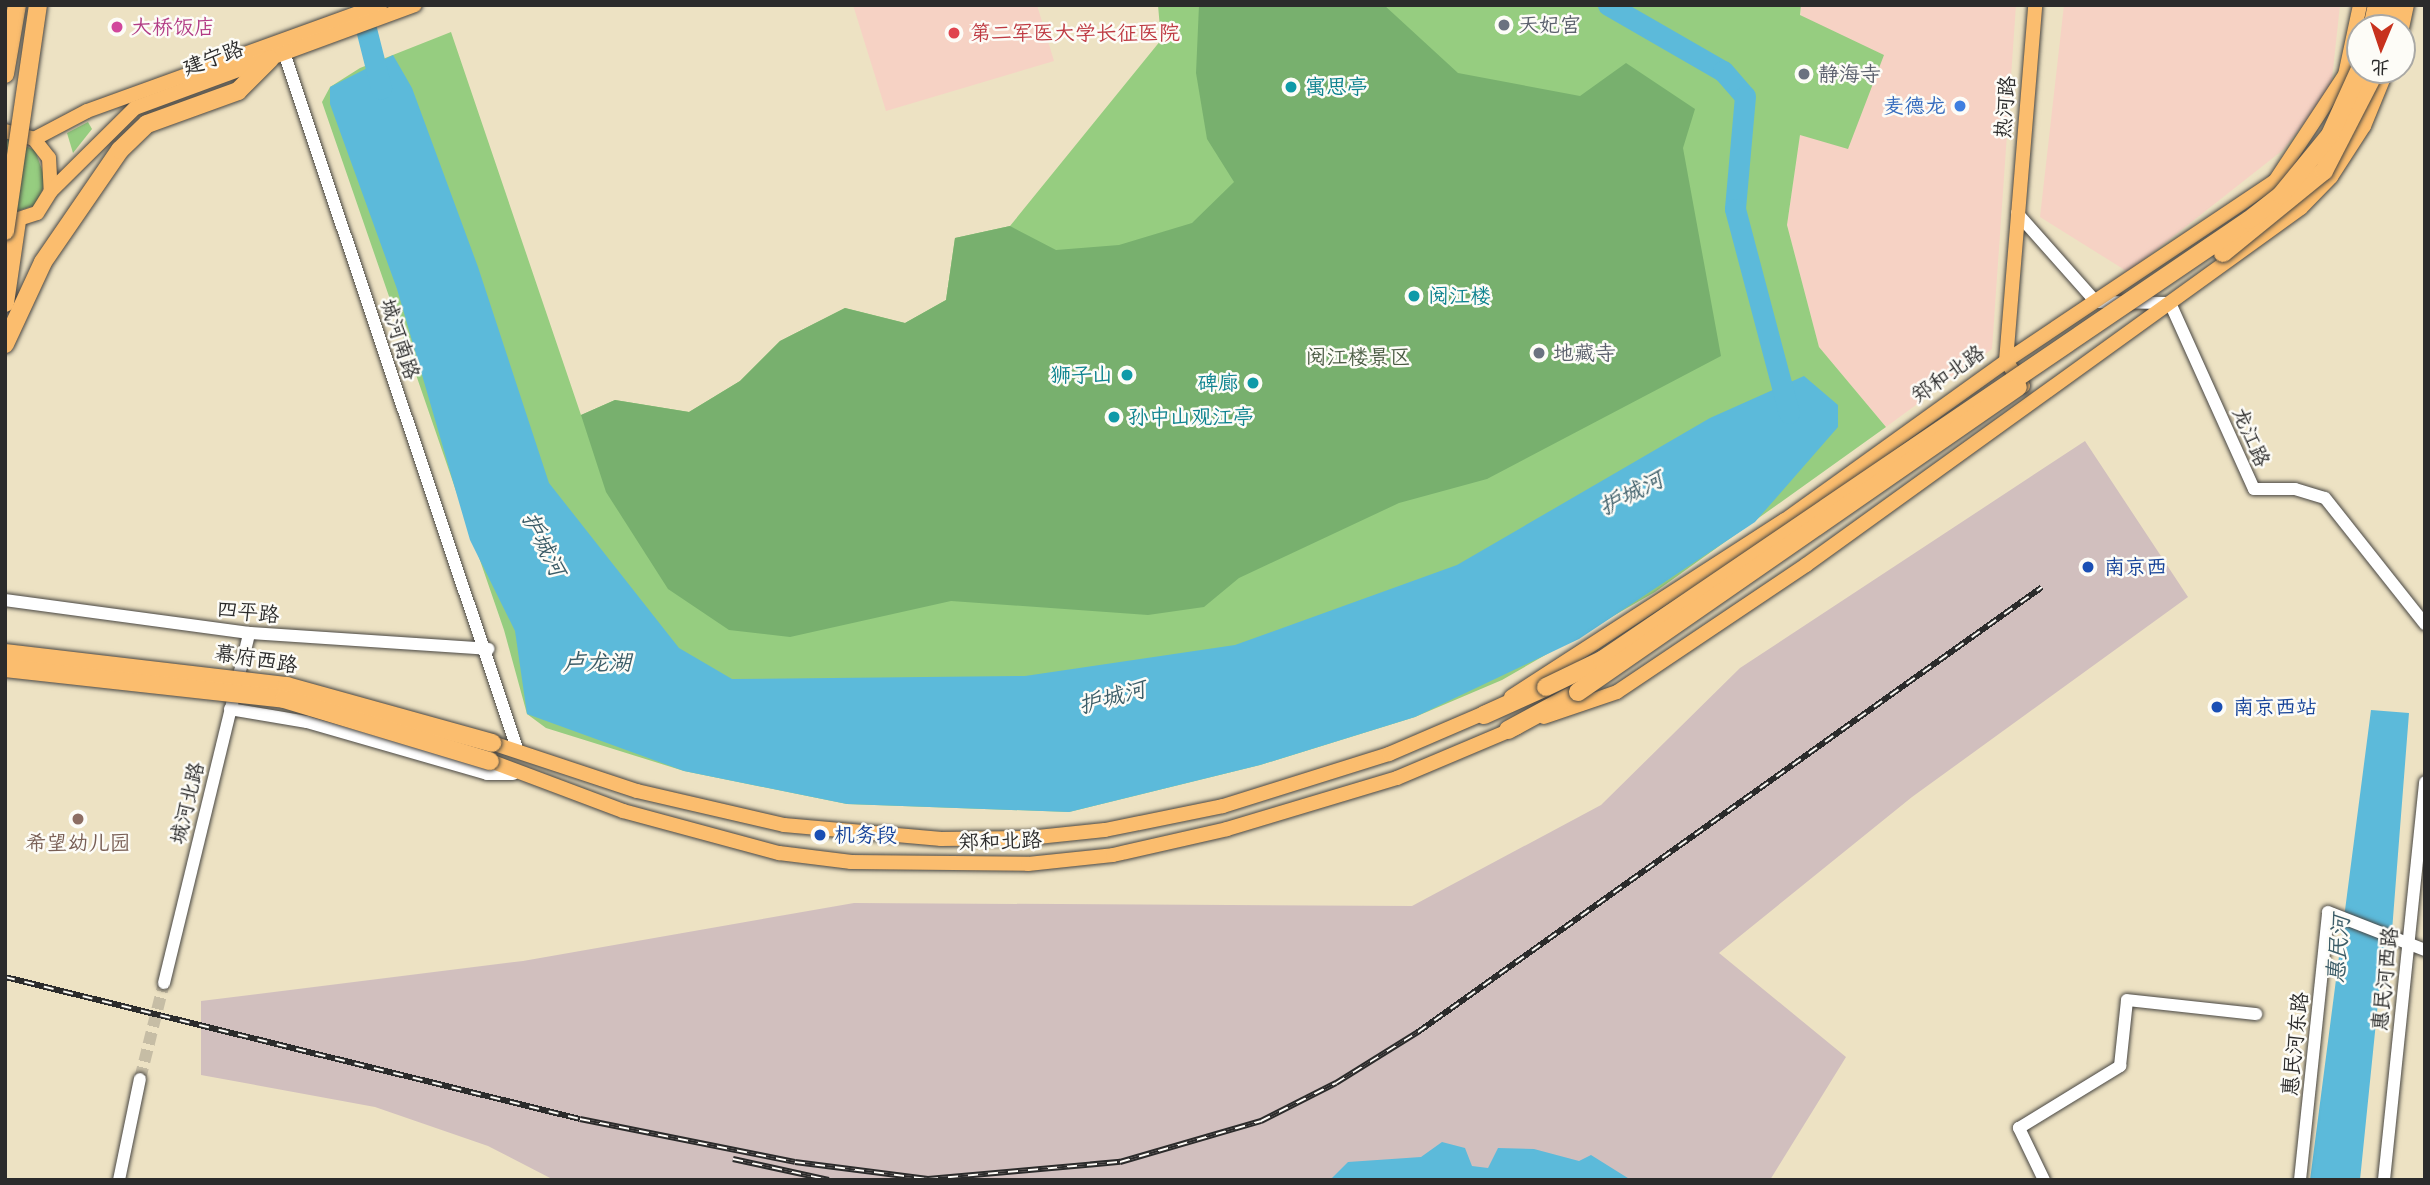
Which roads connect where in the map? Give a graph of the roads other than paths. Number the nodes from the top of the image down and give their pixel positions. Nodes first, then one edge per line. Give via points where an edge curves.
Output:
1 (7, 5) edge
2 (17, 5) edge
3 (27, 5) edge
4 (40, 5) edge
5 (415, 5) edge
6 (2035, 5) edge
7 (2360, 5) edge
8 (384, 10) edge
9 (5, 18) edge
10 (279, 40) junction
11 (284, 55) junction
12 (5, 75) edge
13 (2353, 84) edge
14 (2369, 84) edge
15 (2381, 84) edge
16 (5, 131) edge
17 (27, 136) junction
18 (5, 148) edge
19 (51, 191) junction
20 (2017, 213) junction
21 (9, 225) edge
22 (2096, 302) junction
23 (5, 303) edge
24 (2169, 303) junction
25 (5, 344) edge
26 (2006, 361) junction
27 (2031, 398) junction
28 (5, 600) edge
29 (2425, 624) edge
30 (249, 633) junction
31 (488, 649) junction
32 (5, 653) edge
33 (5, 668) edge
34 (230, 709) junction
35 (1484, 715) junction
36 (1508, 730) junction
37 (518, 751) junction
38 (491, 752) junction
39 (513, 774) junction
40 (2425, 782) edge
41 (2405, 942) junction
42 (2425, 950) edge
43 (164, 983) tunnel mouth
44 (2256, 1014) dead end
45 (140, 1079) tunnel mouth
46 (119, 1180) edge
47 (2044, 1180) edge
48 (2300, 1180) edge
49 (2384, 1180) edge

1 - 9 highway
2 - 12 highway
3 - 18 highway
4 - 17 main road
4 - 21 highway, bridge
5 - 8 main road, 建宁路
6 - 20 main road, 热河路
7 - 22 main road, 郑和北路 via 2344,75 2275,181
8 - 10 main road, 建宁路
8 - 11 main road, 建宁路
10 - 11 street, 城河南路
10 - 17 main road, 建宁路
11 - 19 main road, 建宁路 via 135,108
11 - 25 highway via 238,91 147,124 120,150 43,262
11 - 31 street, 城河南路
13 - 35 highway, 郑和北路, bridge via 2330,135 2281,195 2249,220 1602,660
14 - 36 highway, 郑和北路, bridge via 2324,172 2258,230 2042,369 1578,692
15 - 24 main road, 郑和北路 via 2364,127 2331,177 2301,208
16 - 17 main road
17 - 19 main road via 49,158
19 - 21 main road, 建宁路 via 37,213
20 - 22 street
20 - 26 main road, 热河路
21 - 23 highway
22 - 24 street
22 - 26 main road, 郑和北路
24 - 27 main road, 郑和北路
24 - 29 street, 龙江路 via 2254,489 2295,489 2325,498
26 - 27 main road
26 - 35 main road, 郑和北路 via 1785,520
27 - 36 main road, 郑和北路 via 1806,565 1617,692
28 - 30 street, 四平路
30 - 31 street, 四平路
30 - 34 street, 城河北路
31 - 37 street, 城河南路
32 - 38 highway, 幕府西路, bridge via 287,686
33 - 38 highway, 幕府西路, bridge via 284,699
34 - 39 street via 307,722 487,774
34 - 43 street, 城河北路
35 - 37 main road, 郑和北路 via 1389,754 1223,806 1105,830 1027,838 941,839 785,825 637,791
36 - 39 main road, 郑和北路 via 1396,778 1227,830 1113,855 1028,864 863,863 779,853
37 - 38 main road, 郑和北路
38 - 39 main road, 郑和北路
40 - 41 street, 惠民河西路
41 - 42 street
41 - 48 street, 惠民河东路 via 2332,913
41 - 49 street, 惠民河西路
44 - 47 street via 2127,1000 2120,1066 2020,1128
45 - 46 street

